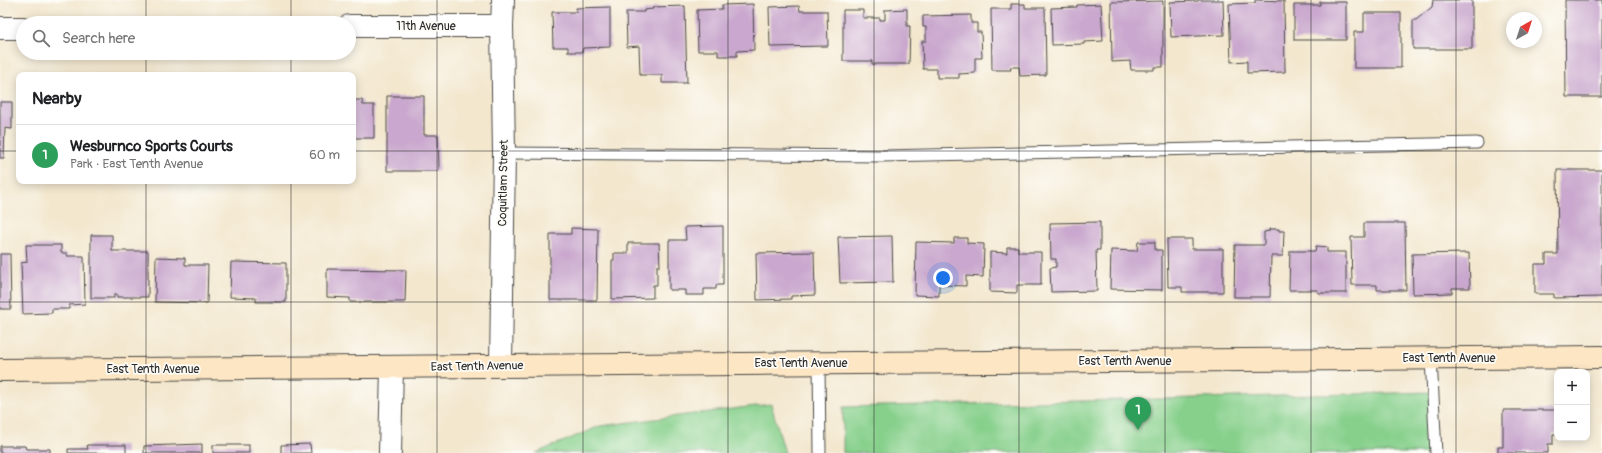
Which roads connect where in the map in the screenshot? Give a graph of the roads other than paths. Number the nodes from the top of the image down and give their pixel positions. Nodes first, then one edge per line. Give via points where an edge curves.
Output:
1 (503, 0) edge
2 (356, 26) edge
3 (502, 26) junction
4 (0, 28) edge
5 (16, 28) edge
6 (1477, 143) dead end
7 (504, 153) junction
8 (1602, 357) edge
9 (1431, 358) junction
10 (819, 363) junction
11 (501, 366) junction
12 (392, 367) junction
13 (0, 370) edge
14 (390, 453) edge
15 (820, 453) edge
16 (1436, 453) edge

1 - 3 street, Coquitlam Street
2 - 3 street, 11th Avenue
3 - 7 street, Coquitlam Street
4 - 5 street
6 - 7 lane via 881,156
7 - 11 street, Coquitlam Street
8 - 9 main road, East Tenth Avenue
9 - 10 main road, East Tenth Avenue
9 - 16 lane
10 - 11 main road, East Tenth Avenue
10 - 15 lane
11 - 12 main road, East Tenth Avenue
12 - 13 main road, East Tenth Avenue
12 - 14 street

